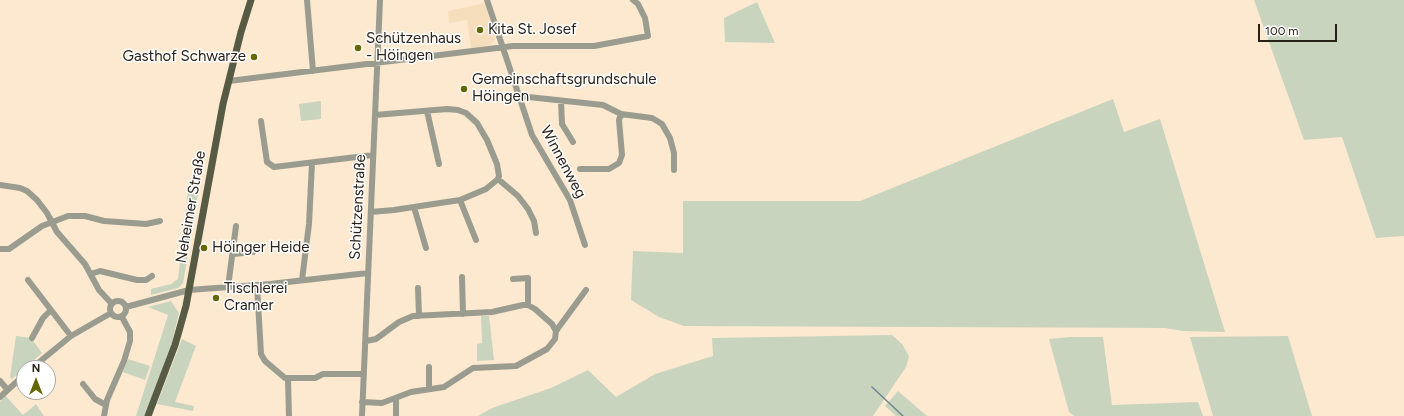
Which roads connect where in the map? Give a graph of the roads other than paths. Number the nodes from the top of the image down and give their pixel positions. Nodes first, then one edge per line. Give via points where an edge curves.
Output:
1 (251, 0) edge
2 (307, 0) edge
3 (380, 0) edge
4 (488, 0) edge
5 (636, 2) edge
6 (502, 47) junction
7 (377, 63) junction
8 (314, 71) junction
9 (229, 81) junction
10 (519, 96) junction
11 (561, 101) junction
12 (427, 111) junction
13 (621, 114) junction
14 (376, 115) junction
15 (261, 121) dead end
16 (573, 142) dead end
17 (373, 155) junction
18 (312, 163) junction
19 (439, 164) dead end
20 (580, 169) dead end
21 (674, 170) dead end
22 (498, 179) junction
23 (0, 185) edge
24 (460, 200) junction
25 (414, 207) junction
26 (370, 212) junction
27 (51, 221) junction
28 (160, 221) dead end
29 (236, 226) dead end
30 (536, 233) dead end
31 (476, 240) dead end
32 (585, 245) dead end
33 (426, 248) dead end
34 (0, 249) edge
35 (253, 252) dead end
36 (233, 254) junction
37 (368, 273) junction
38 (90, 274) junction
39 (152, 276) dead end
40 (462, 277) dead end
41 (513, 279) dead end
42 (28, 280) dead end
43 (302, 280) junction
44 (257, 285) junction
45 (228, 287) junction
46 (418, 288) dead end
47 (189, 290) junction
48 (586, 290) dead end
49 (112, 304) junction
50 (528, 305) junction
51 (126, 307) junction
52 (51, 310) junction
53 (111, 313) junction
54 (463, 314) junction
55 (418, 316) junction
56 (122, 317) junction
57 (556, 331) junction
58 (71, 336) junction
59 (32, 338) dead end
60 (366, 341) junction
61 (42, 360) edge
62 (429, 367) dead end
63 (364, 374) junction
64 (288, 379) junction
65 (0, 382) edge
66 (16, 382) edge
67 (83, 384) dead end
68 (7, 389) junction
69 (429, 390) junction
70 (0, 397) edge
71 (396, 399) junction
72 (362, 402) junction
73 (106, 405) junction
74 (104, 416) edge
75 (148, 416) edge
76 (289, 416) edge
77 (362, 416) edge
78 (396, 416) edge

1 - 9 main road, Neheimer Straße
2 - 8 street
3 - 7 street, Schützenstraße
4 - 6 street, Winnenweg
5 - 6 street via 645,18 648,36 594,46
6 - 7 street
6 - 10 street, Winnenweg
7 - 8 street
7 - 14 street, Schützenstraße
8 - 9 street
9 - 47 main road, Neheimer Straße
10 - 11 street
10 - 32 street, Winnenweg via 535,142 573,206
11 - 13 street via 603,105
11 - 16 street via 562,124
12 - 14 street
12 - 19 street
12 - 22 street via 458,110 472,118 482,130 492,152
13 - 20 street via 619,120 622,155 619,163 609,169
13 - 21 street via 649,117 662,124 673,145
14 - 17 street, Schützenstraße
15 - 18 street via 266,158 270,165 278,167
17 - 18 street
17 - 26 street, Schützenstraße
18 - 43 street via 309,224
22 - 24 street via 486,190
22 - 30 street via 518,196 528,209
23 - 27 street via 27,191 43,206
24 - 25 street
24 - 31 street
25 - 26 street
25 - 33 street
26 - 37 street, Schützenstraße
27 - 28 street via 76,216 125,223 146,224
27 - 34 street via 9,249
27 - 38 street
29 - 36 street
35 - 36 street
36 - 45 street
37 - 43 street
37 - 60 street, Schützenstraße
38 - 39 street via 100,271 137,280 146,280
38 - 49 street
40 - 54 street
41 - 50 street via 528,278
42 - 52 street
43 - 44 street
44 - 45 street
44 - 64 street via 261,354
45 - 47 street
46 - 55 street
47 - 51 street
47 - 75 main road, Neheimer Straße via 175,345
48 - 57 street
49 - 51 street via 122,302
49 - 53 street
50 - 54 street
50 - 57 street via 552,324
51 - 56 street via 126,313
52 - 58 street
52 - 59 street via 43,318
53 - 56 street via 114,317
53 - 58 street
54 - 55 street
55 - 60 street via 404,319 376,338
56 - 73 street via 130,332 130,341
57 - 69 street via 555,339 547,349 525,363 508,368 473,368 448,386
58 - 61 street
60 - 63 street, Schützenstraße
62 - 69 street
63 - 64 street via 323,374 315,378
63 - 72 street, Schützenstraße
64 - 76 street
65 - 68 street
66 - 68 street
67 - 73 street via 94,399
68 - 70 street
69 - 71 street via 406,393
71 - 72 street via 382,403
71 - 78 street
72 - 77 street, Schützenstraße
73 - 74 street

